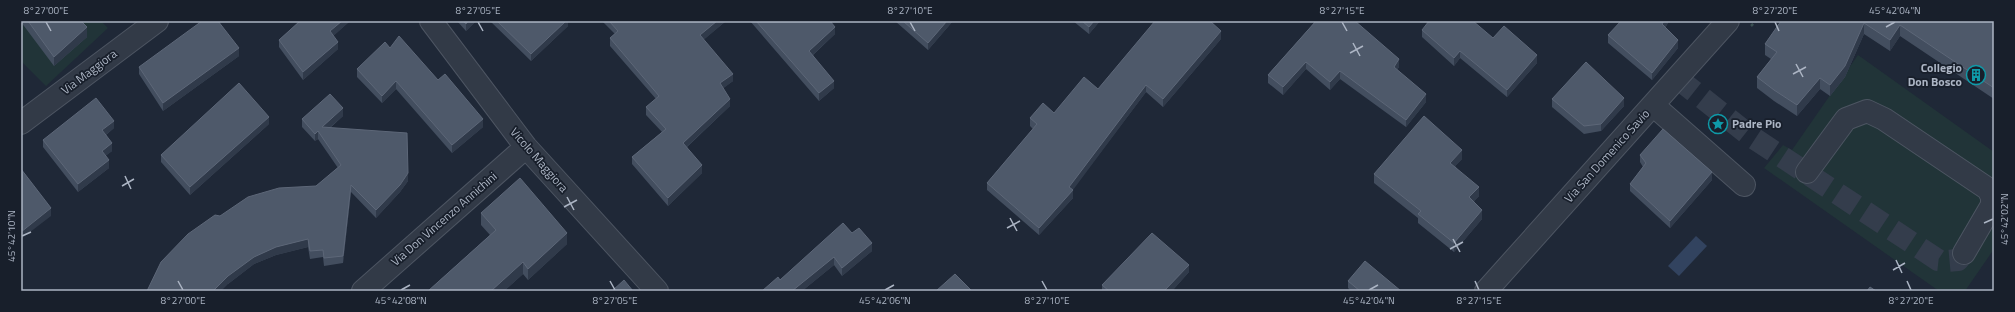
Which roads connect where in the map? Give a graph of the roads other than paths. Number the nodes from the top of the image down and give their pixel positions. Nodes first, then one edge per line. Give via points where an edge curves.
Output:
1 (157, 21) edge
2 (431, 21) edge
3 (1728, 21) edge
4 (1653, 105) junction
5 (21, 123) edge
6 (526, 147) junction
7 (1807, 172) dead end
8 (1744, 185) dead end
9 (1964, 253) tunnel mouth
10 (363, 291) edge
11 (657, 291) edge
12 (1486, 291) edge

1 - 5 street, Via Maggiora
2 - 6 street, Vicolo Maggiora
3 - 4 street, Via San Domenico Savio
4 - 8 street
4 - 12 street, Via San Domenico Savio
6 - 10 street, Via Don Vincenzo Annichini
6 - 11 street, Vicolo Maggiora
7 - 9 street via 1846,119 1867,111 1884,118 1988,189 1992,205

